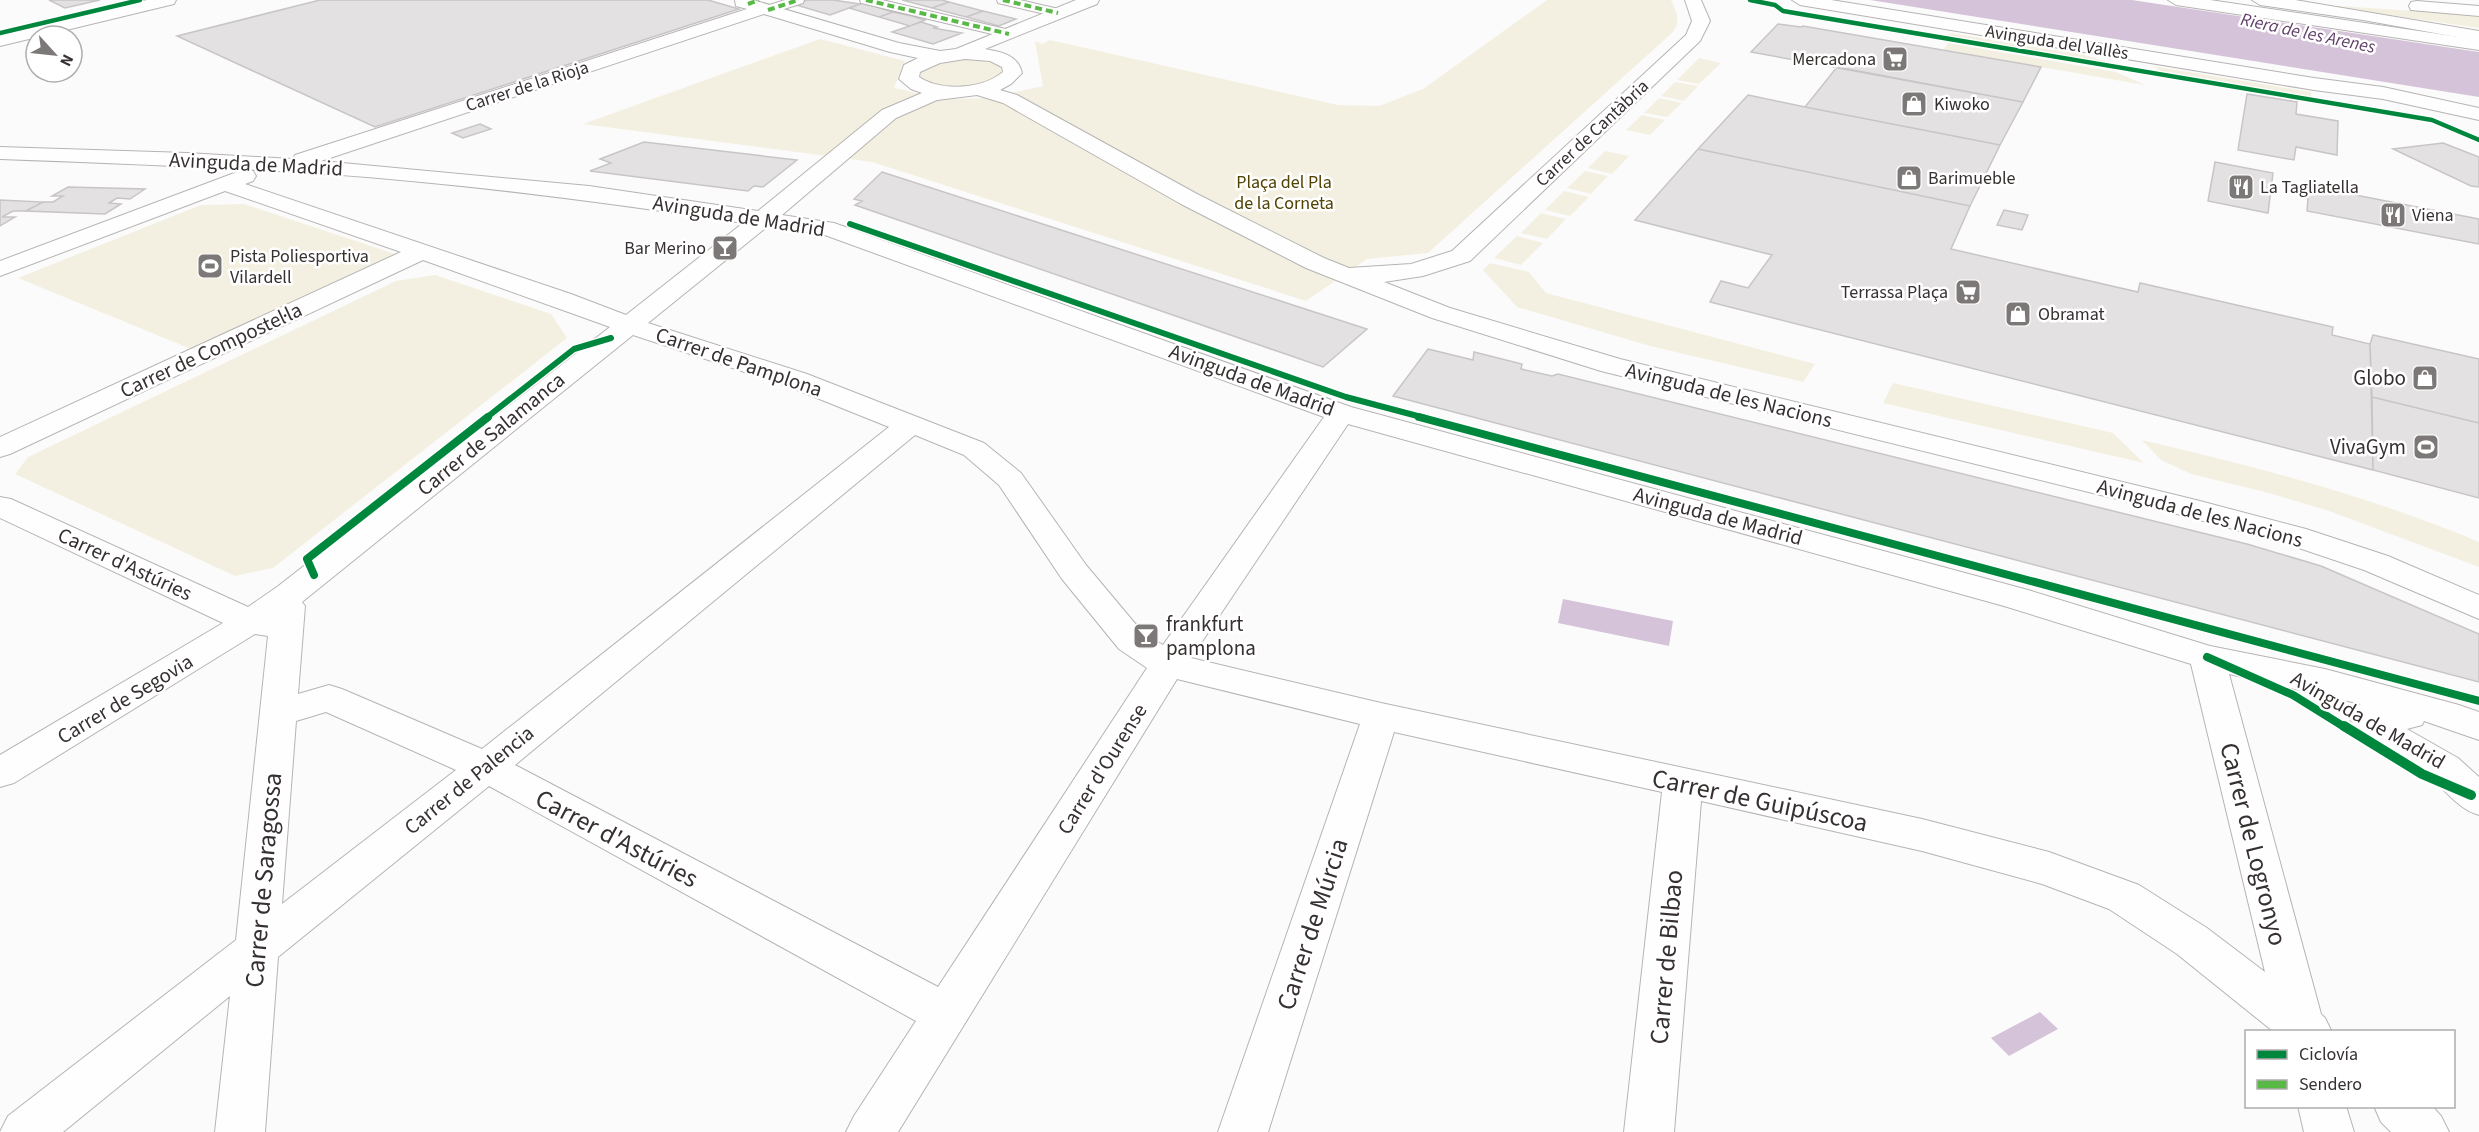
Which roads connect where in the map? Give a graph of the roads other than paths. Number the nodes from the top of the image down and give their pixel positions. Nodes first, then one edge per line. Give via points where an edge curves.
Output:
1 (798, 0) edge
2 (866, 0) edge
3 (1003, 0) edge
4 (1091, 0) edge
5 (1693, 0) edge
6 (1800, 0) edge
7 (2176, 0) edge
8 (2217, 0) edge
9 (2260, 0) edge
10 (2326, 0) edge
11 (176, 1) edge
12 (754, 4) edge
13 (2479, 11) edge
14 (1058, 13) junction
15 (84, 26) edge
16 (1009, 34) junction
17 (2479, 36) edge
18 (0, 41) edge
19 (24, 42) edge
20 (2479, 45) edge
21 (0, 48) edge
22 (896, 48) junction
23 (949, 55) junction
24 (1001, 58) junction
25 (916, 74) junction
26 (1010, 77) junction
27 (2314, 84) junction
28 (969, 90) junction
29 (1010, 99) junction
30 (889, 114) junction
31 (2479, 114) edge
32 (2479, 127) edge
33 (0, 153) edge
34 (285, 164) junction
35 (225, 184) junction
36 (765, 217) junction
37 (422, 251) junction
38 (1461, 256) junction
39 (0, 269) edge
40 (1332, 270) junction
41 (629, 325) junction
42 (1485, 328) junction
43 (1341, 412) junction
44 (910, 425) junction
45 (0, 448) edge
46 (0, 506) edge
47 (2479, 608) edge
48 (275, 615) junction
49 (2207, 657) junction
50 (1168, 665) junction
51 (278, 713) junction
52 (1381, 716) junction
53 (2479, 727) edge
54 (2479, 732) edge
55 (486, 767) junction
56 (0, 774) edge
57 (1683, 783) junction
58 (2479, 800) edge
59 (257, 948) junction
60 (947, 1015) junction
61 (2304, 1029) edge
62 (2322, 1108) edge
63 (2399, 1108) edge
64 (25, 1132) edge
65 (240, 1132) edge
66 (871, 1132) edge
67 (1243, 1132) edge
68 (1650, 1132) edge
69 (2329, 1132) edge
70 (2424, 1132) edge

1 - 12 street
2 - 16 street
3 - 14 street
4 - 14 street
5 - 38 street, Carrer de Cantàbria via 1701,21 1694,37
6 - 27 street, Avinguda del Vallès
7 - 20 street
8 - 17 street
9 - 17 street
10 - 13 street
11 - 15 street
11 - 18 street
12 - 22 street
12 - 34 street, Carrer de la Rioja
14 - 16 street
16 - 23 street
16 - 24 street via 998,48
19 - 21 street
22 - 23 street
22 - 25 street
23 - 24 street
23 - 25 street
24 - 26 street via 1013,69
25 - 28 street via 933,90
25 - 30 street, Carrer de Salamanca
26 - 28 street
26 - 29 street via 1014,88
27 - 31 street, Avinguda del Vallès via 2383,93
27 - 32 street, Avinguda del Vallès
28 - 29 street, Avinguda de les Nacions
28 - 30 street, Carrer de Salamanca via 933,95
29 - 40 street, Avinguda de les Nacions via 1190,199
30 - 36 street, Carrer de Salamanca
33 - 34 street, Avinguda de Madrid
34 - 35 street, Carrer de la Rioja
34 - 36 street, Avinguda de Madrid via 589,193
35 - 37 street, Carrer de Pamplona
35 - 39 street, Carrer de la Rioja
36 - 41 street, Carrer de Salamanca
36 - 43 street, Avinguda de Madrid via 826,228
37 - 41 street, Carrer de Pamplona
37 - 45 street, Carrer de Compostel·la
38 - 40 street, Carrer de Cantàbria via 1405,273
38 - 42 street, Carrer de Cantàbria via 1449,287 1457,306
40 - 42 street, Avinguda de les Nacions
41 - 44 street, Carrer de Pamplona via 797,380
41 - 48 street, Carrer de Salamanca
42 - 47 street, Avinguda de les Nacions via 1611,365 2295,536 2376,563
43 - 49 street, Avinguda de Madrid via 2016,598
43 - 50 street, Carrer d'Ourense
44 - 50 street, Carrer de Pamplona via 974,449 1010,479 1074,572 1131,641
44 - 55 street, Carrer de Palencia
46 - 48 street, Carrer d'Astúries
48 - 51 street, Carrer de Saragossa
48 - 56 street, Carrer de Segovia
49 - 53 street, Avinguda de Madrid via 2325,682 2446,714
49 - 61 street, Carrer de Logronyo
50 - 52 street, Carrer de Guipúscoa
50 - 60 street, Carrer d'Ourense
51 - 55 street, Carrer d'Astúries via 328,698
51 - 59 street, Carrer de Saragossa
52 - 57 street, Carrer de Guipúscoa
52 - 67 street, Carrer de Múrcia
54 - 58 street, Avinguda de Madrid via 2403,715 2379,712 2367,716 2382,732 2444,768
55 - 59 street, Carrer de Palencia
55 - 60 street, Carrer d'Astúries
57 - 61 street, Carrer de Guipúscoa via 2049,868 2124,897 2192,941
57 - 68 street, Carrer de Bilbao
59 - 64 street, Carrer de Palencia
59 - 65 street, Carrer de Saragossa
60 - 66 street, Carrer d'Ourense
62 - 69 street
63 - 70 street

